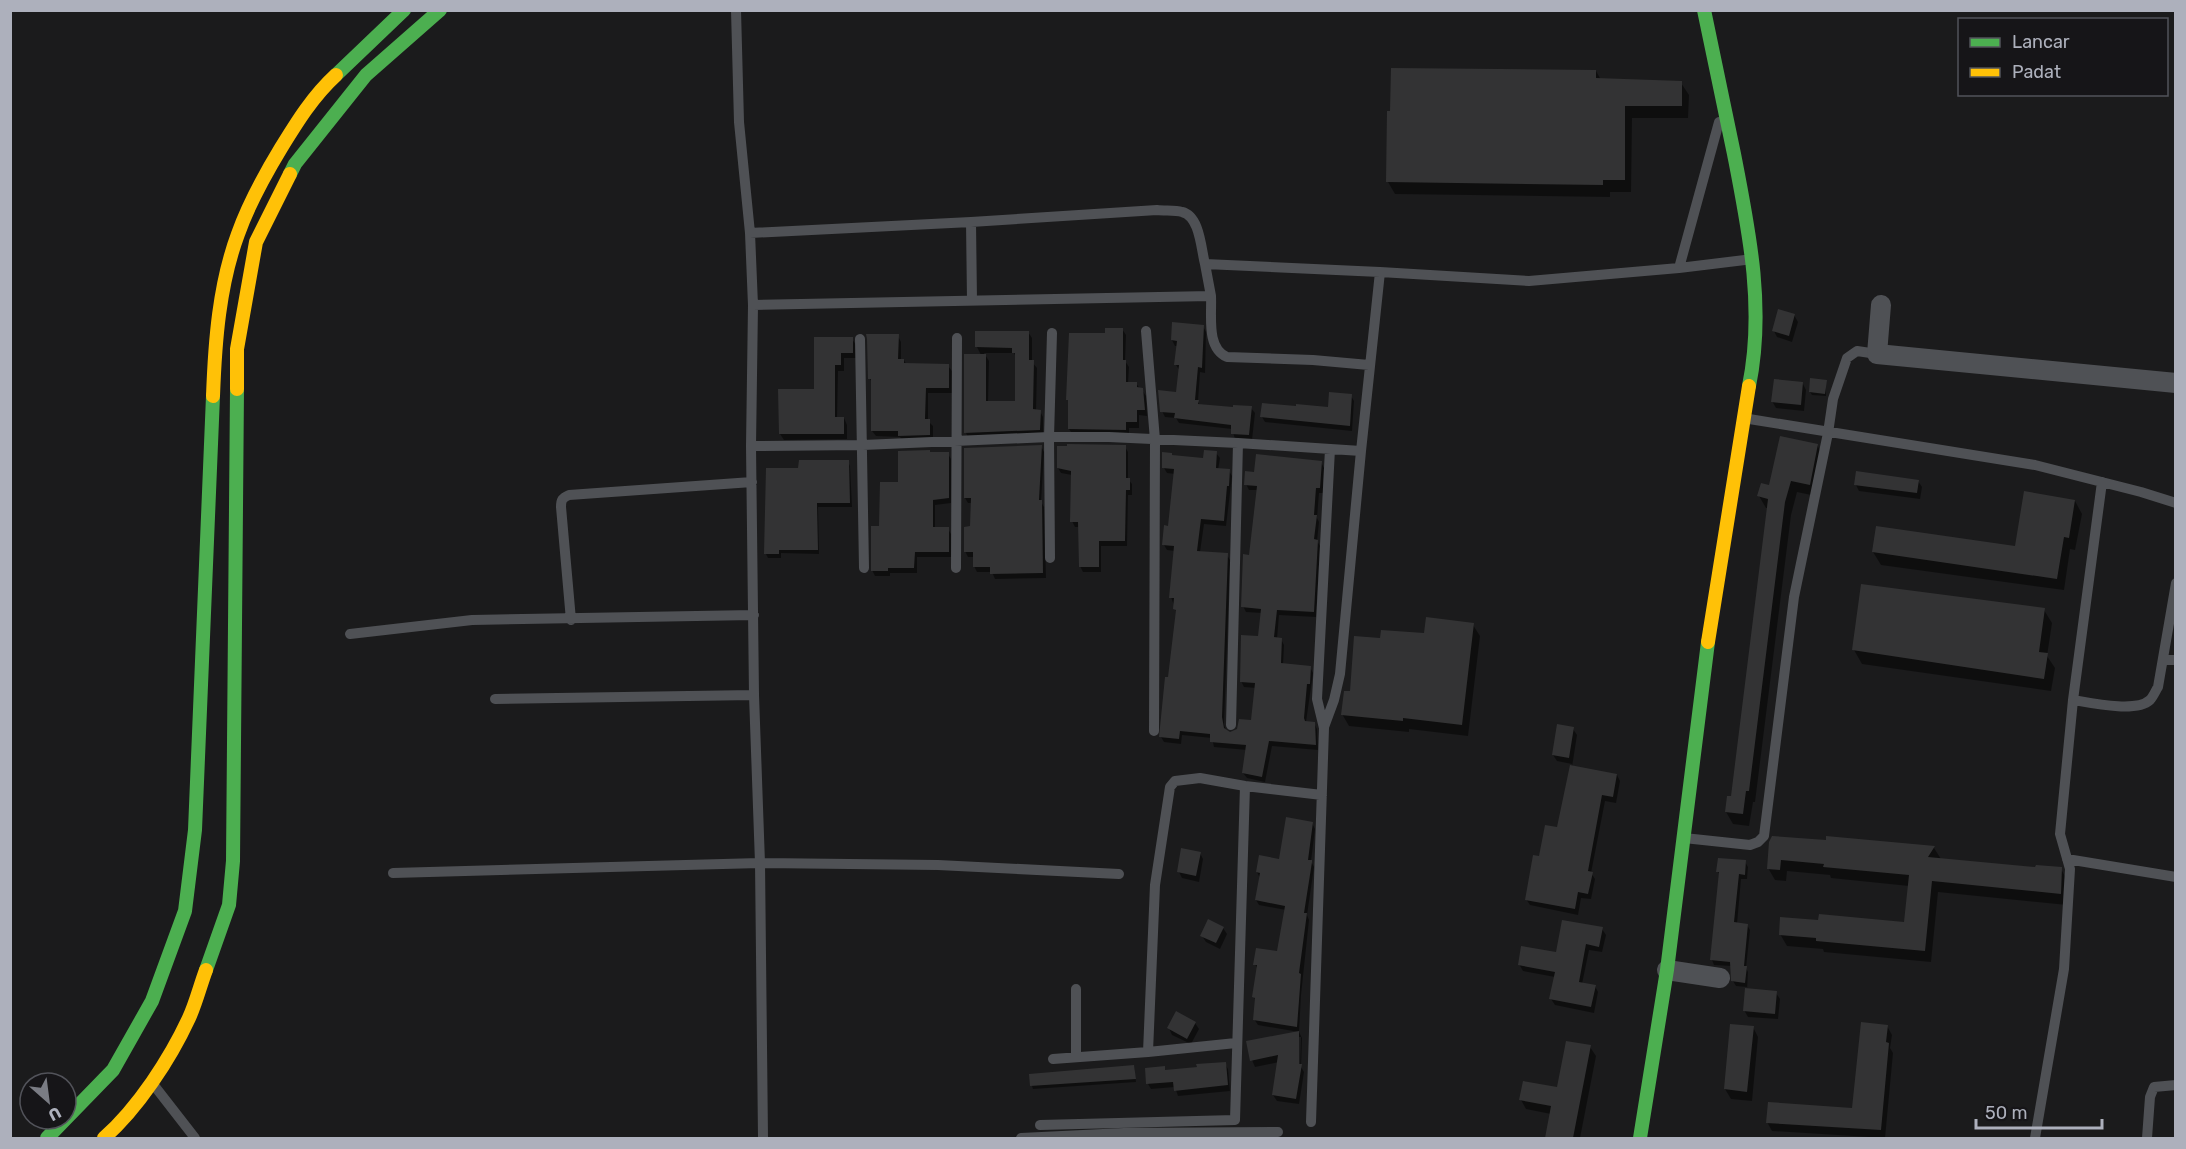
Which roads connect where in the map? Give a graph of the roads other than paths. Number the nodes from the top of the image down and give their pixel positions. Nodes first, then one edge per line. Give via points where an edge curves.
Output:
1 (404, 10) edge
2 (440, 10) edge
3 (736, 10) edge
4 (1704, 10) edge
5 (1723, 107) junction
6 (970, 222) junction
7 (750, 233) junction
8 (1753, 258) junction
9 (1205, 264) junction
10 (1679, 268) junction
11 (1380, 272) junction
12 (1211, 296) junction
13 (972, 302) junction
14 (753, 305) junction
15 (1881, 305) dead end
16 (1146, 331) dead end
17 (1052, 333) dead end
18 (957, 338) dead end
19 (860, 339) dead end
20 (1876, 354) junction
21 (1369, 365) junction
22 (2175, 383) edge
23 (1743, 418) junction
24 (1828, 433) junction
25 (1049, 437) junction
26 (958, 440) junction
27 (1155, 440) junction
28 (1238, 443) junction
29 (863, 445) junction
30 (751, 447) junction
31 (1330, 448) junction
32 (1361, 451) junction
33 (752, 482) junction
34 (2102, 482) junction
35 (2175, 503) edge
36 (1050, 558) dead end
37 (864, 567) dead end
38 (956, 568) dead end
39 (2175, 583) edge
40 (754, 615) junction
41 (571, 620) junction
42 (350, 634) dead end
43 (2163, 660) junction
44 (2175, 660) edge
45 (754, 695) junction
46 (495, 699) dead end
47 (2073, 700) junction
48 (1230, 725) dead end
49 (1324, 728) junction
50 (1154, 731) dead end
51 (1245, 786) junction
52 (1322, 795) junction
53 (1683, 838) junction
54 (2067, 859) junction
55 (760, 863) junction
56 (393, 873) dead end
57 (1119, 874) dead end
58 (2175, 877) edge
59 (1667, 970) junction
60 (1720, 978) dead end
61 (1076, 989) dead end
62 (1236, 1043) junction
63 (1148, 1052) junction
64 (1076, 1057) junction
65 (1053, 1059) dead end
66 (152, 1083) junction
67 (2175, 1085) edge
68 (1311, 1122) dead end
69 (1040, 1125) dead end
70 (1278, 1132) dead end
71 (46, 1138) edge
72 (104, 1138) edge
73 (195, 1138) edge
74 (763, 1138) edge
75 (1021, 1138) edge
76 (1640, 1138) edge
77 (2035, 1138) edge
78 (2147, 1138) edge

1 - 71 street via 320,90 256,190 237,236 223,289 215,347 195,830 185,911 152,1001 113,1070
2 - 66 street via 366,75 295,164 256,242 237,349 233,861 229,905 189,1018
3 - 7 lane via 739,122
4 - 5 street
5 - 8 street
5 - 10 lane
6 - 7 lane
6 - 9 lane via 1157,210 1183,212 1195,224
6 - 13 lane
7 - 14 lane
8 - 10 lane
8 - 23 street via 1755,357
9 - 11 lane
9 - 12 lane
10 - 11 lane via 1529,280
11 - 21 lane
12 - 13 lane
12 - 21 lane via 1214,345 1227,357
13 - 14 lane
14 - 30 lane
15 - 20 street
16 - 27 lane
17 - 25 lane
18 - 26 lane
19 - 29 lane
20 - 22 street
20 - 24 lane via 1857,351 1846,358 1833,399
21 - 32 lane
23 - 24 lane
23 - 53 street via 1704,669
24 - 34 lane via 2035,465
24 - 53 lane via 1794,597 1764,836 1750,845
25 - 26 lane
25 - 27 lane
25 - 36 lane
26 - 29 lane
26 - 38 lane
27 - 28 lane
27 - 50 lane
28 - 31 lane
28 - 48 lane
29 - 30 lane
29 - 37 lane
30 - 33 lane
31 - 32 lane
31 - 49 lane via 1317,699
32 - 49 lane via 1340,674
33 - 40 lane
33 - 41 lane via 564,497 561,507
34 - 35 lane
34 - 47 lane
39 - 43 lane
40 - 41 lane
40 - 45 lane
41 - 42 lane via 472,620
43 - 44 lane
43 - 47 lane via 2158,687 2150,700 2133,706
45 - 46 lane
45 - 55 lane
47 - 54 lane via 2060,834
49 - 52 lane
51 - 52 lane
51 - 62 lane
51 - 63 lane via 1200,778 1175,781 1170,787 1155,885
52 - 68 lane
53 - 59 street
54 - 58 lane
54 - 77 lane via 2070,869 2064,969
55 - 56 lane
55 - 57 lane via 938,865
55 - 74 lane
59 - 60 street
59 - 76 street
61 - 64 lane
62 - 63 lane
62 - 69 lane via 1236,1118 1232,1121
63 - 64 lane
64 - 65 lane
66 - 72 street
66 - 73 lane
67 - 78 lane via 2154,1087
70 - 75 lane

